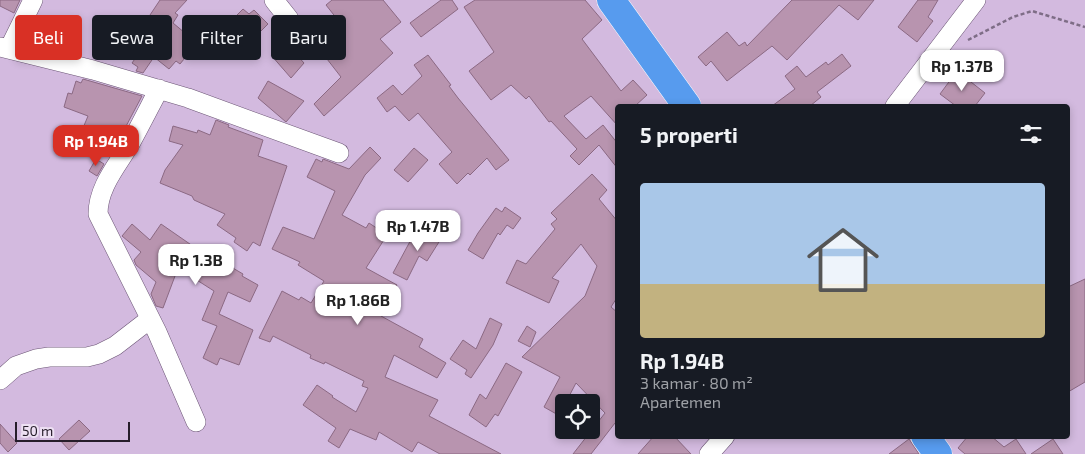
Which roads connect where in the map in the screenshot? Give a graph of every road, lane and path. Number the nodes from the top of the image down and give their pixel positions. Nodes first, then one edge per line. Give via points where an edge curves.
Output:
1 (33, 0) edge
2 (274, 0) edge
3 (610, 0) edge
4 (976, 0) edge
5 (287, 15) edge
6 (1085, 27) edge
7 (947, 40) junction
8 (5, 48) edge
9 (159, 89) junction
10 (686, 104) edge
11 (897, 104) edge
12 (339, 153) dead end
13 (150, 319) junction
14 (0, 380) edge
15 (196, 422) dead end
16 (722, 439) edge
17 (927, 439) edge
18 (709, 454) edge
19 (938, 454) edge

1 - 8 street
2 - 5 street
3 - 10 highway
4 - 7 street
6 - 7 path via 1032,11 964,41
7 - 11 street
8 - 9 street
9 - 12 street
9 - 13 street via 102,190 98,204 98,214
13 - 14 street via 99,354 36,359 16,366
13 - 15 street
16 - 18 street
17 - 19 highway

